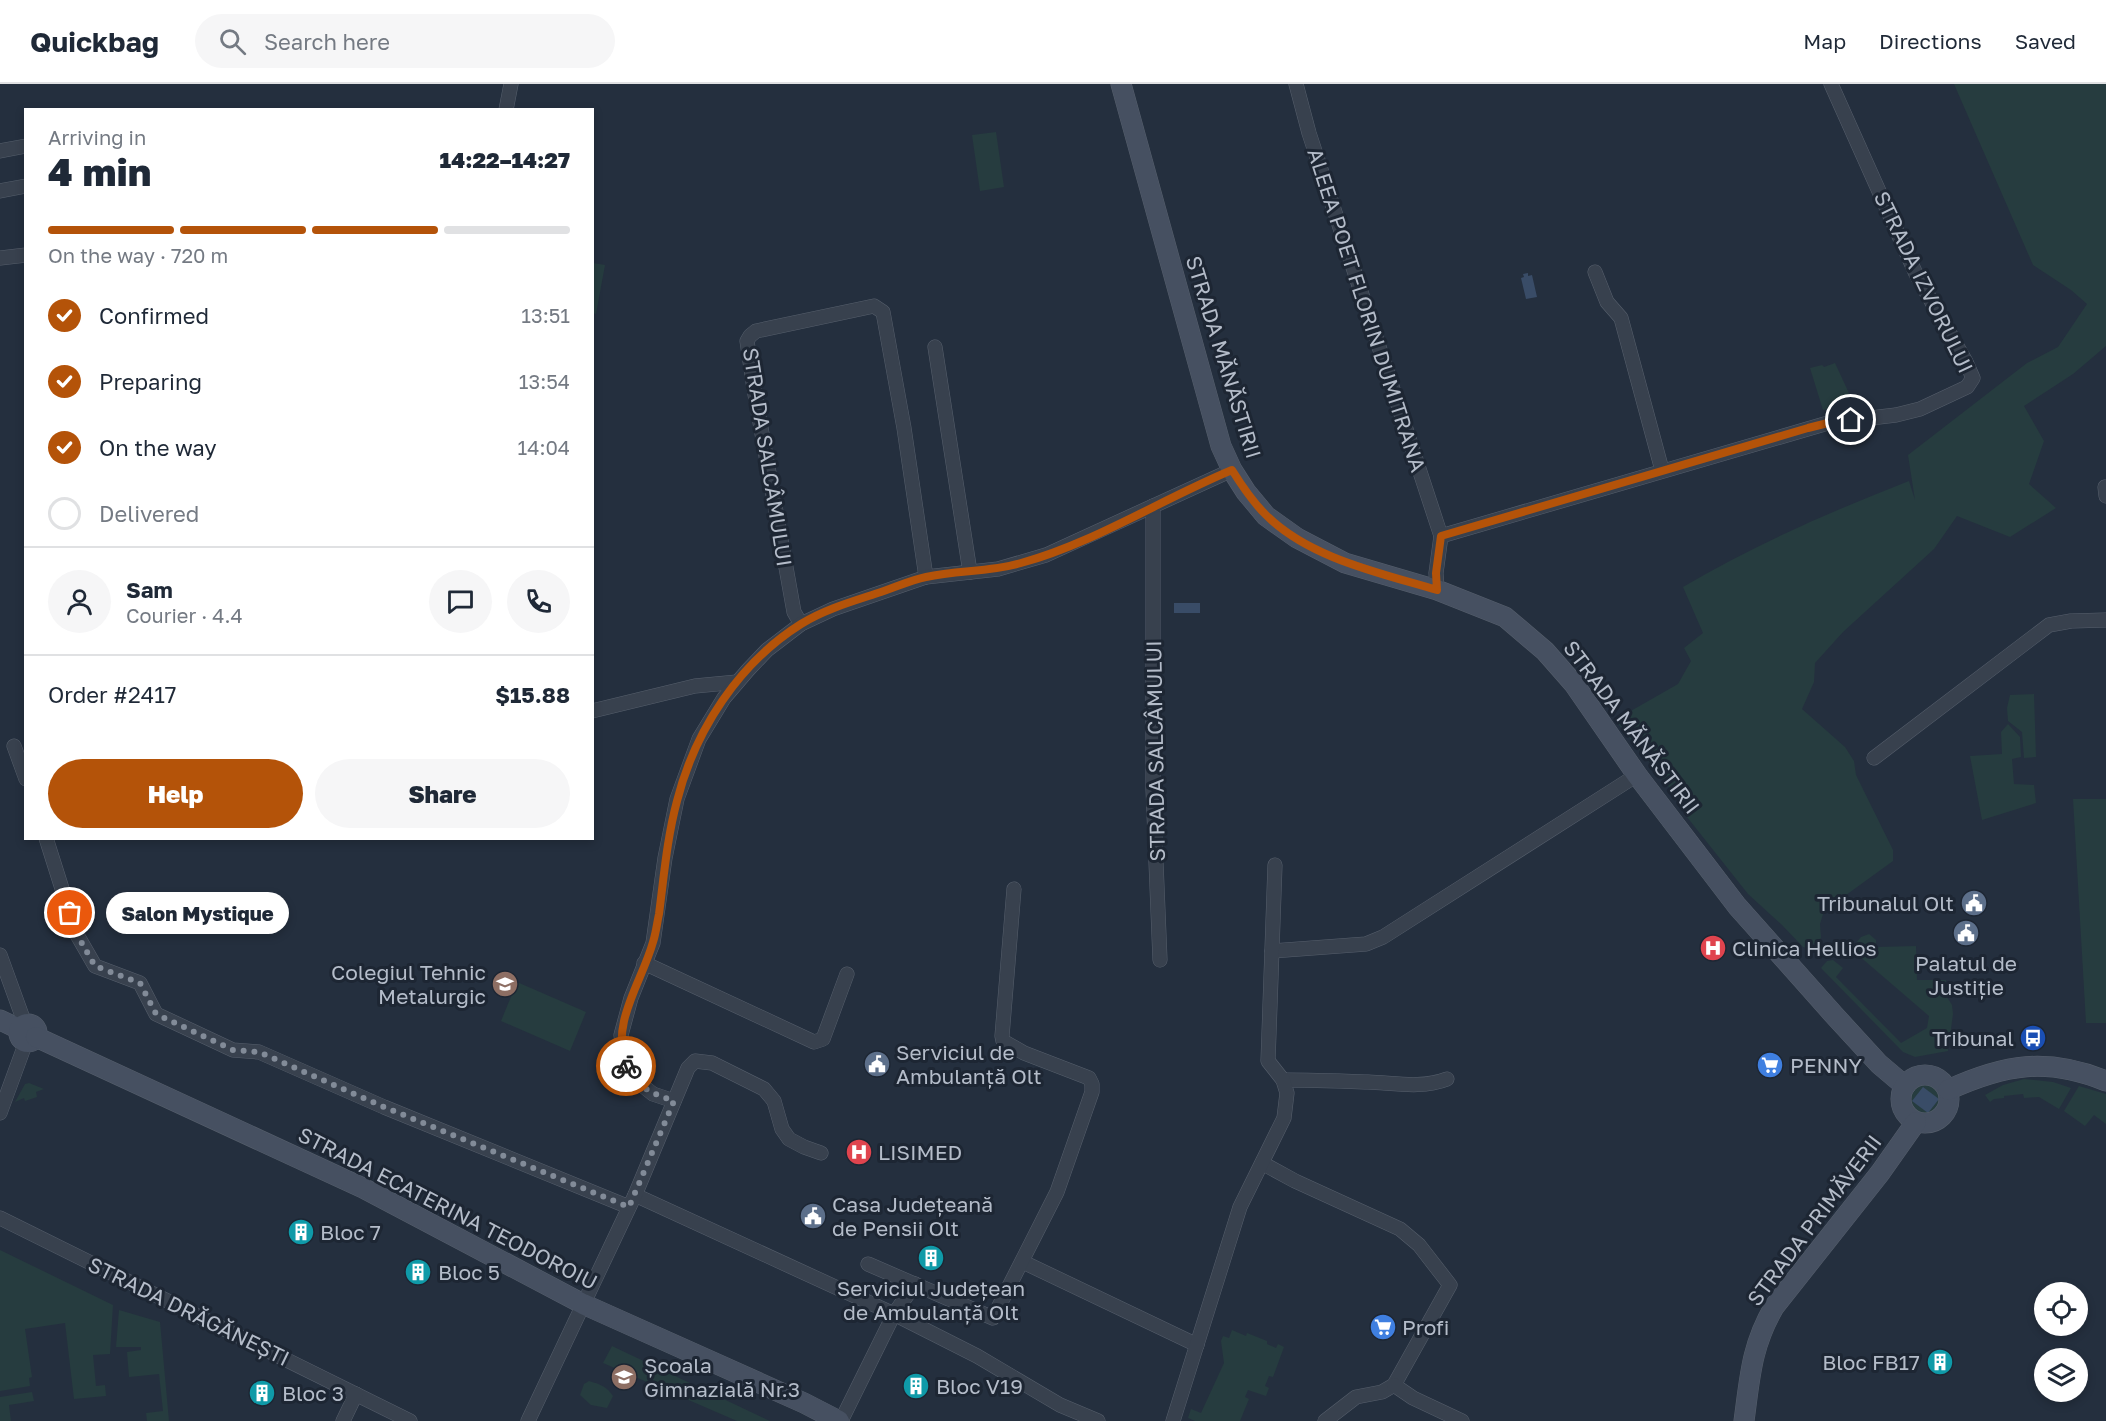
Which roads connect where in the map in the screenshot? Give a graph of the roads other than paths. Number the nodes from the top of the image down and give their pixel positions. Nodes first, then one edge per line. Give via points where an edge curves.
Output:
1 (511, 84) edge
2 (1121, 84) edge
3 (1296, 84) edge
4 (1831, 84) edge
5 (506, 108) edge
6 (24, 146) edge
7 (0, 151) edge
8 (24, 186) edge
9 (0, 191) edge
10 (24, 255) edge
11 (0, 258) edge
12 (1595, 272) dead end
13 (935, 347) dead end
14 (1232, 470) junction
15 (1662, 470) junction
16 (1153, 507) junction
17 (1441, 536) junction
18 (970, 572) junction
19 (926, 577) junction
20 (1437, 590) junction
21 (2106, 620) edge
22 (801, 624) junction
23 (737, 682) junction
24 (594, 711) edge
25 (14, 746) dead end
26 (1874, 758) dead end
27 (24, 774) edge
28 (1637, 776) junction
29 (47, 840) edge
30 (1275, 865) dead end
31 (1014, 889) dead end
32 (1272, 951) junction
33 (0, 955) edge
34 (1160, 960) dead end
35 (644, 963) junction
36 (848, 974) dead end
37 (0, 1020) edge
38 (27, 1033) junction
39 (1448, 1079) dead end
40 (1282, 1080) junction
41 (2106, 1081) edge
42 (1905, 1086) junction
43 (1948, 1090) junction
44 (674, 1101) junction
45 (0, 1113) edge
46 (1916, 1122) junction
47 (821, 1153) dead end
48 (1262, 1163) junction
49 (632, 1201) junction
50 (0, 1218) edge
51 (1023, 1262) junction
52 (868, 1264) dead end
53 (915, 1284) junction
54 (583, 1304) junction
55 (894, 1314) junction
56 (1197, 1345) junction
57 (1394, 1385) junction
58 (356, 1394) junction
59 (343, 1421) edge
60 (410, 1421) edge
61 (528, 1421) edge
62 (840, 1421) edge
63 (1098, 1421) edge
64 (1173, 1421) edge
65 (1325, 1421) edge
66 (1462, 1421) edge
67 (1744, 1421) edge

1 - 5 street
2 - 14 street, STRADA MĂNĂSTIRII via 1218,434
3 - 17 street, ALEEA POET FLORIN DUMITRANA
4 - 15 street, STRADA IZVORULUI via 1916,274 1973,378 1967,387 1920,409 1828,423
6 - 7 street
8 - 9 street
10 - 11 street
12 - 15 street via 1606,302 1621,318
13 - 18 street
14 - 16 street
14 - 20 street, STRADA MĂNĂSTIRII via 1266,516 1297,538 1345,562
15 - 17 street, STRADA IZVORULUI
16 - 18 street via 1047,555 998,569
16 - 34 street, STRADA SALCÂMULUI via 1153,789
17 - 20 street
18 - 19 street
19 - 22 street
19 - 22 street, STRADA SALCÂMULUI via 883,312 874,306 756,331 747,341 754,389 794,612
20 - 28 street, STRADA MĂNĂSTIRII via 1505,617 1545,651 1574,684
21 - 26 street via 2049,626
22 - 23 street via 767,650
23 - 24 street via 695,686
23 - 35 street via 699,739 677,799 653,943
25 - 27 street
28 - 32 street via 1383,937 1366,944
28 - 42 street, STRADA MĂNĂSTIRII via 1774,950 1879,1064
29 - 49 street via 76,933 95,966 140,983 156,1014 233,1050 259,1052 384,1107
30 - 32 street
31 - 51 street via 1003,1041 1089,1078 1092,1084 1057,1192
32 - 40 street via 1268,1061
33 - 38 street
35 - 36 street via 813,1042 823,1039
35 - 44 street via 621,1035 624,1061 633,1078 653,1094
37 - 38 street, STRADA ECATERINA TEODOROIU
38 - 45 street
38 - 54 street, STRADA ECATERINA TEODOROIU via 363,1188
39 - 40 street via 1411,1086
40 - 48 street via 1287,1093 1284,1118
41 - 43 street via 2071,1069 2017,1067
42 - 43 street via 1917,1077 1931,1076
42 - 46 street via 1902,1106
43 - 46 street via 1949,1104 1943,1116 1930,1123
44 - 47 street via 694,1061 712,1063 764,1089 774,1101 789,1139
44 - 49 street
46 - 67 street, STRADA PRIMĂVERII via 1762,1327 1753,1354
48 - 56 street via 1240,1207
48 - 57 street via 1400,1229 1419,1245 1450,1286
49 - 54 street
49 - 55 street
50 - 58 street, STRADA DRĂGĂNEȘTI
51 - 53 street via 993,1318
51 - 56 street
52 - 53 street
53 - 55 street
54 - 61 street
54 - 62 street, STRADA ECATERINA TEODOROIU
55 - 62 street
55 - 63 street via 977,1356 1060,1405
56 - 64 street
57 - 65 street via 1382,1392 1356,1397
57 - 66 street
58 - 59 street
58 - 60 street, STRADA DRĂGĂNEȘTI

